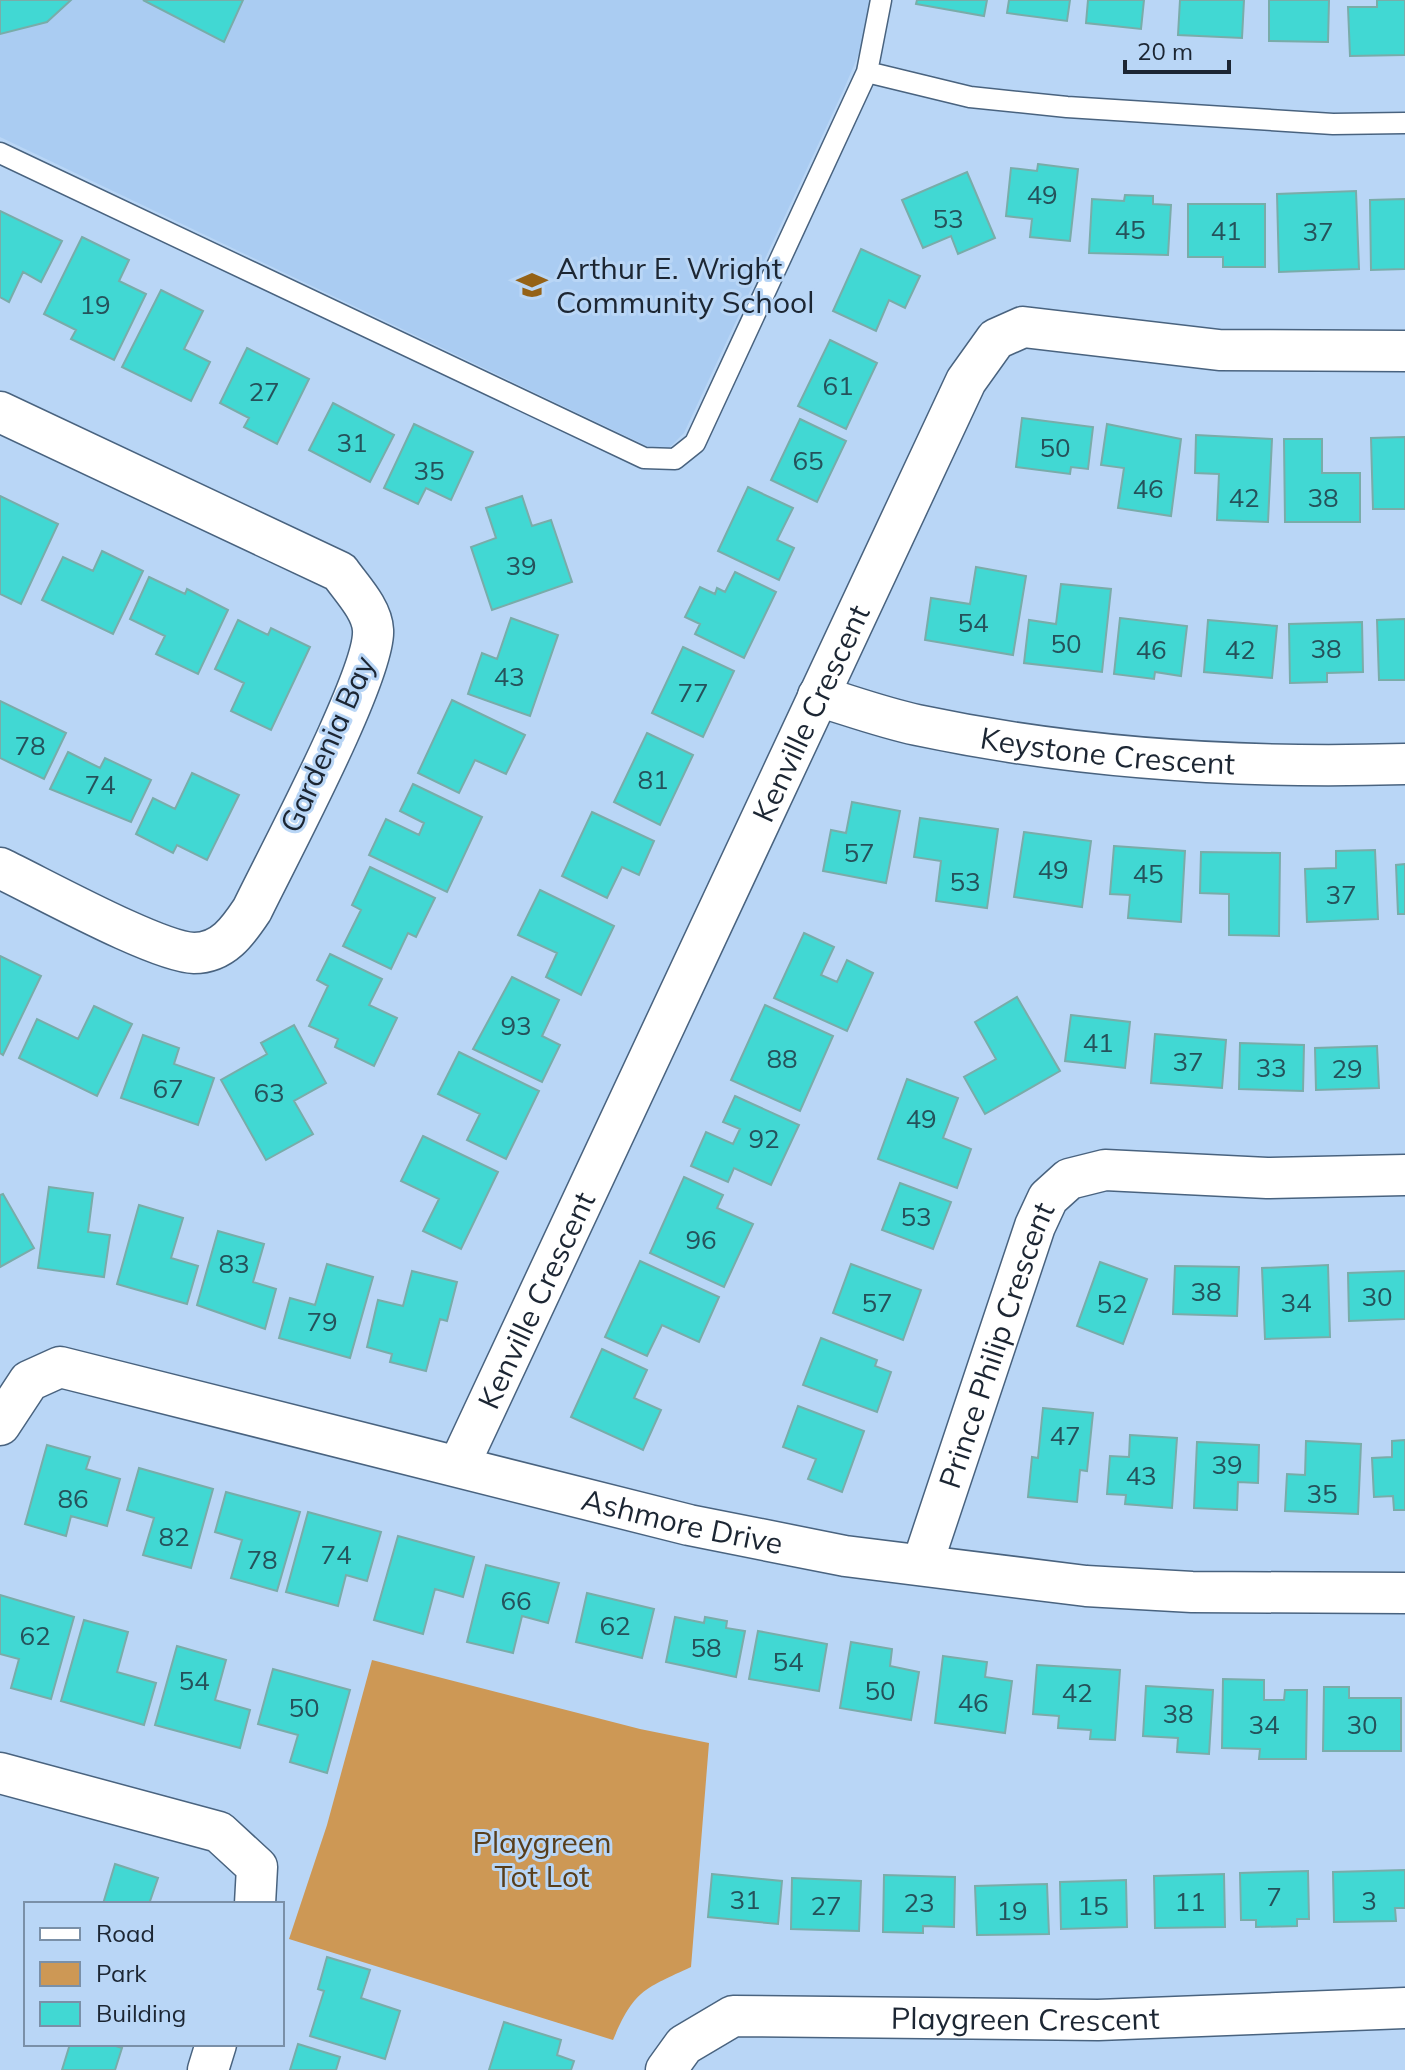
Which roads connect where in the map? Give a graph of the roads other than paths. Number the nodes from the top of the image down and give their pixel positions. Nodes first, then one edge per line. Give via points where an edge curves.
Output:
1 (881, 0) edge
2 (867, 72) junction
3 (1405, 123) edge
4 (0, 153) edge
5 (1405, 351) edge
6 (0, 412) edge
7 (818, 696) junction
8 (1405, 764) edge
9 (0, 868) edge
10 (1405, 1175) edge
11 (0, 1425) edge
12 (459, 1465) junction
13 (922, 1565) junction
14 (1405, 1593) edge
15 (0, 1773) edge
16 (255, 1902) edge
17 (1405, 2008) edge
18 (215, 2046) edge
19 (208, 2070) edge
20 (666, 2070) edge

1 - 2 lane
2 - 3 lane via 970,97 1067,107 1333,124
2 - 4 lane via 695,443 675,459 644,458
5 - 7 street, Kenville Crescent via 1219,350 1023,327 996,339 966,381
6 - 9 street, Gardenia Bay via 340,572 368,613 373,630 348,708 252,910 235,936 218,947 194,953 151,940
7 - 8 street, Keystone Crescent via 914,725 1068,752 1216,765
7 - 12 street, Kenville Crescent
10 - 13 street, Prince Philip Crescent via 1267,1178 1105,1170 1069,1179 1048,1198 1035,1226
11 - 12 street, Ashmore Drive via 29,1381 60,1367
12 - 13 street, Ashmore Drive via 689,1525 845,1556
13 - 14 street, Ashmore Drive via 1086,1586
15 - 16 street via 219,1832 257,1867
17 - 20 street, Playgreen Crescent via 1098,2020 733,2016 684,2045
18 - 19 street

